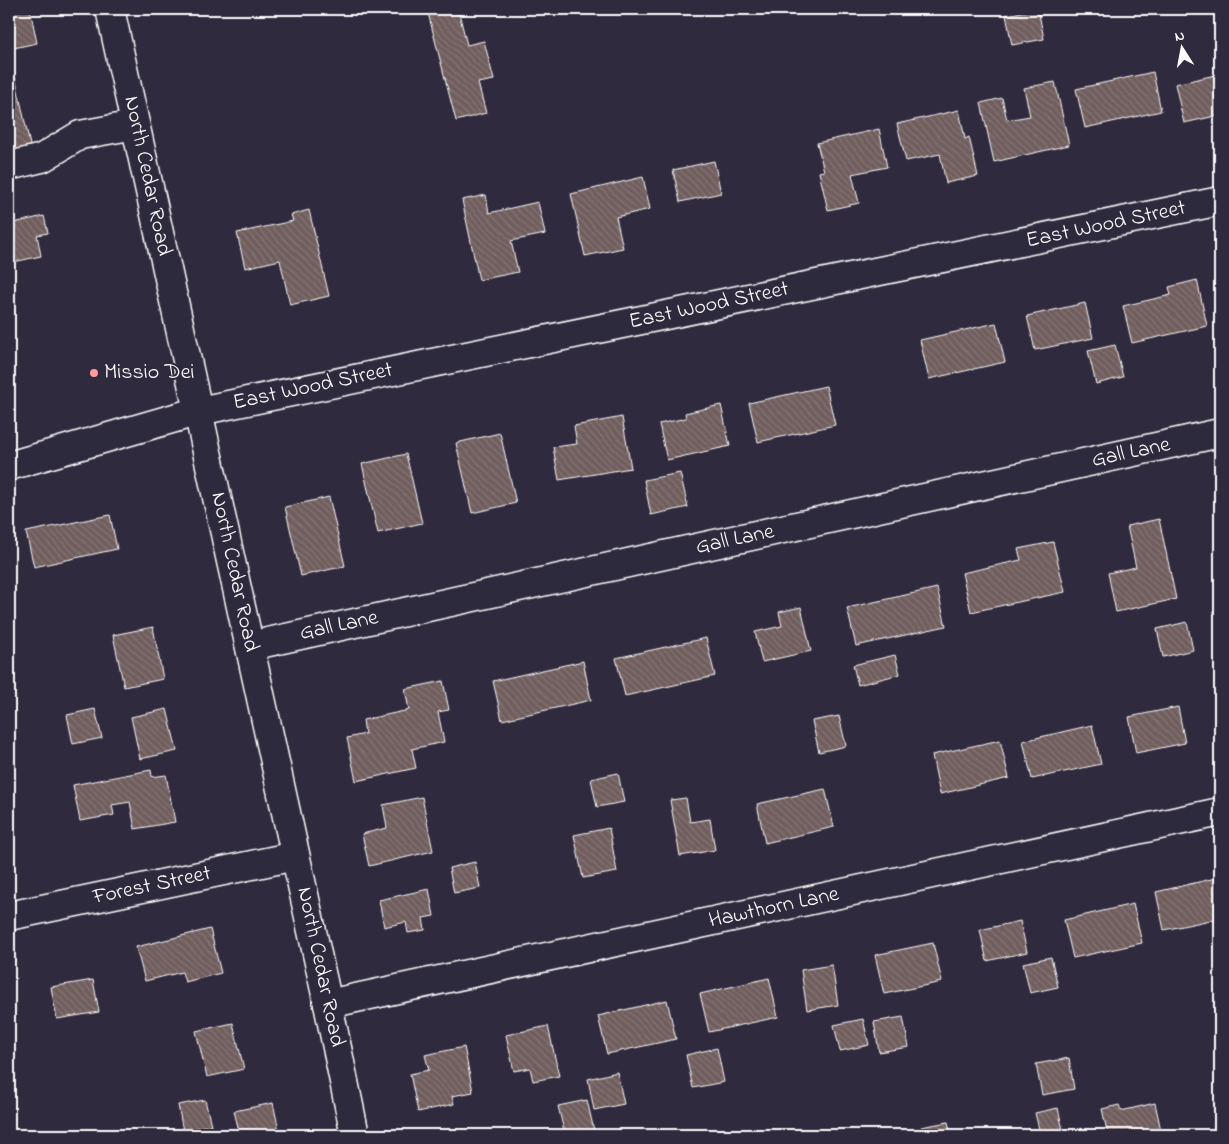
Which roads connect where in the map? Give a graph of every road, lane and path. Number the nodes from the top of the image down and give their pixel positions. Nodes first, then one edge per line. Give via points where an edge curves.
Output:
1 (110, 9) edge
2 (135, 125) junction
3 (9, 166) edge
4 (1220, 201) edge
5 (198, 411) junction
6 (1220, 433) edge
7 (9, 466) edge
8 (250, 646) junction
9 (1220, 812) edge
10 (296, 856) junction
11 (9, 916) edge
12 (328, 1004) junction
13 (355, 1135) edge

1 - 2 street, North Cedar Road
2 - 3 street via 80,135 42,158
2 - 5 street, North Cedar Road
4 - 5 street, East Wood Street
5 - 7 street, East Wood Street
5 - 8 street, North Cedar Road
6 - 8 street, Gall Lane
8 - 10 street, North Cedar Road
9 - 12 street, Hawthorn Lane
10 - 11 street, Forest Street
10 - 12 street, North Cedar Road
12 - 13 street, North Cedar Road

